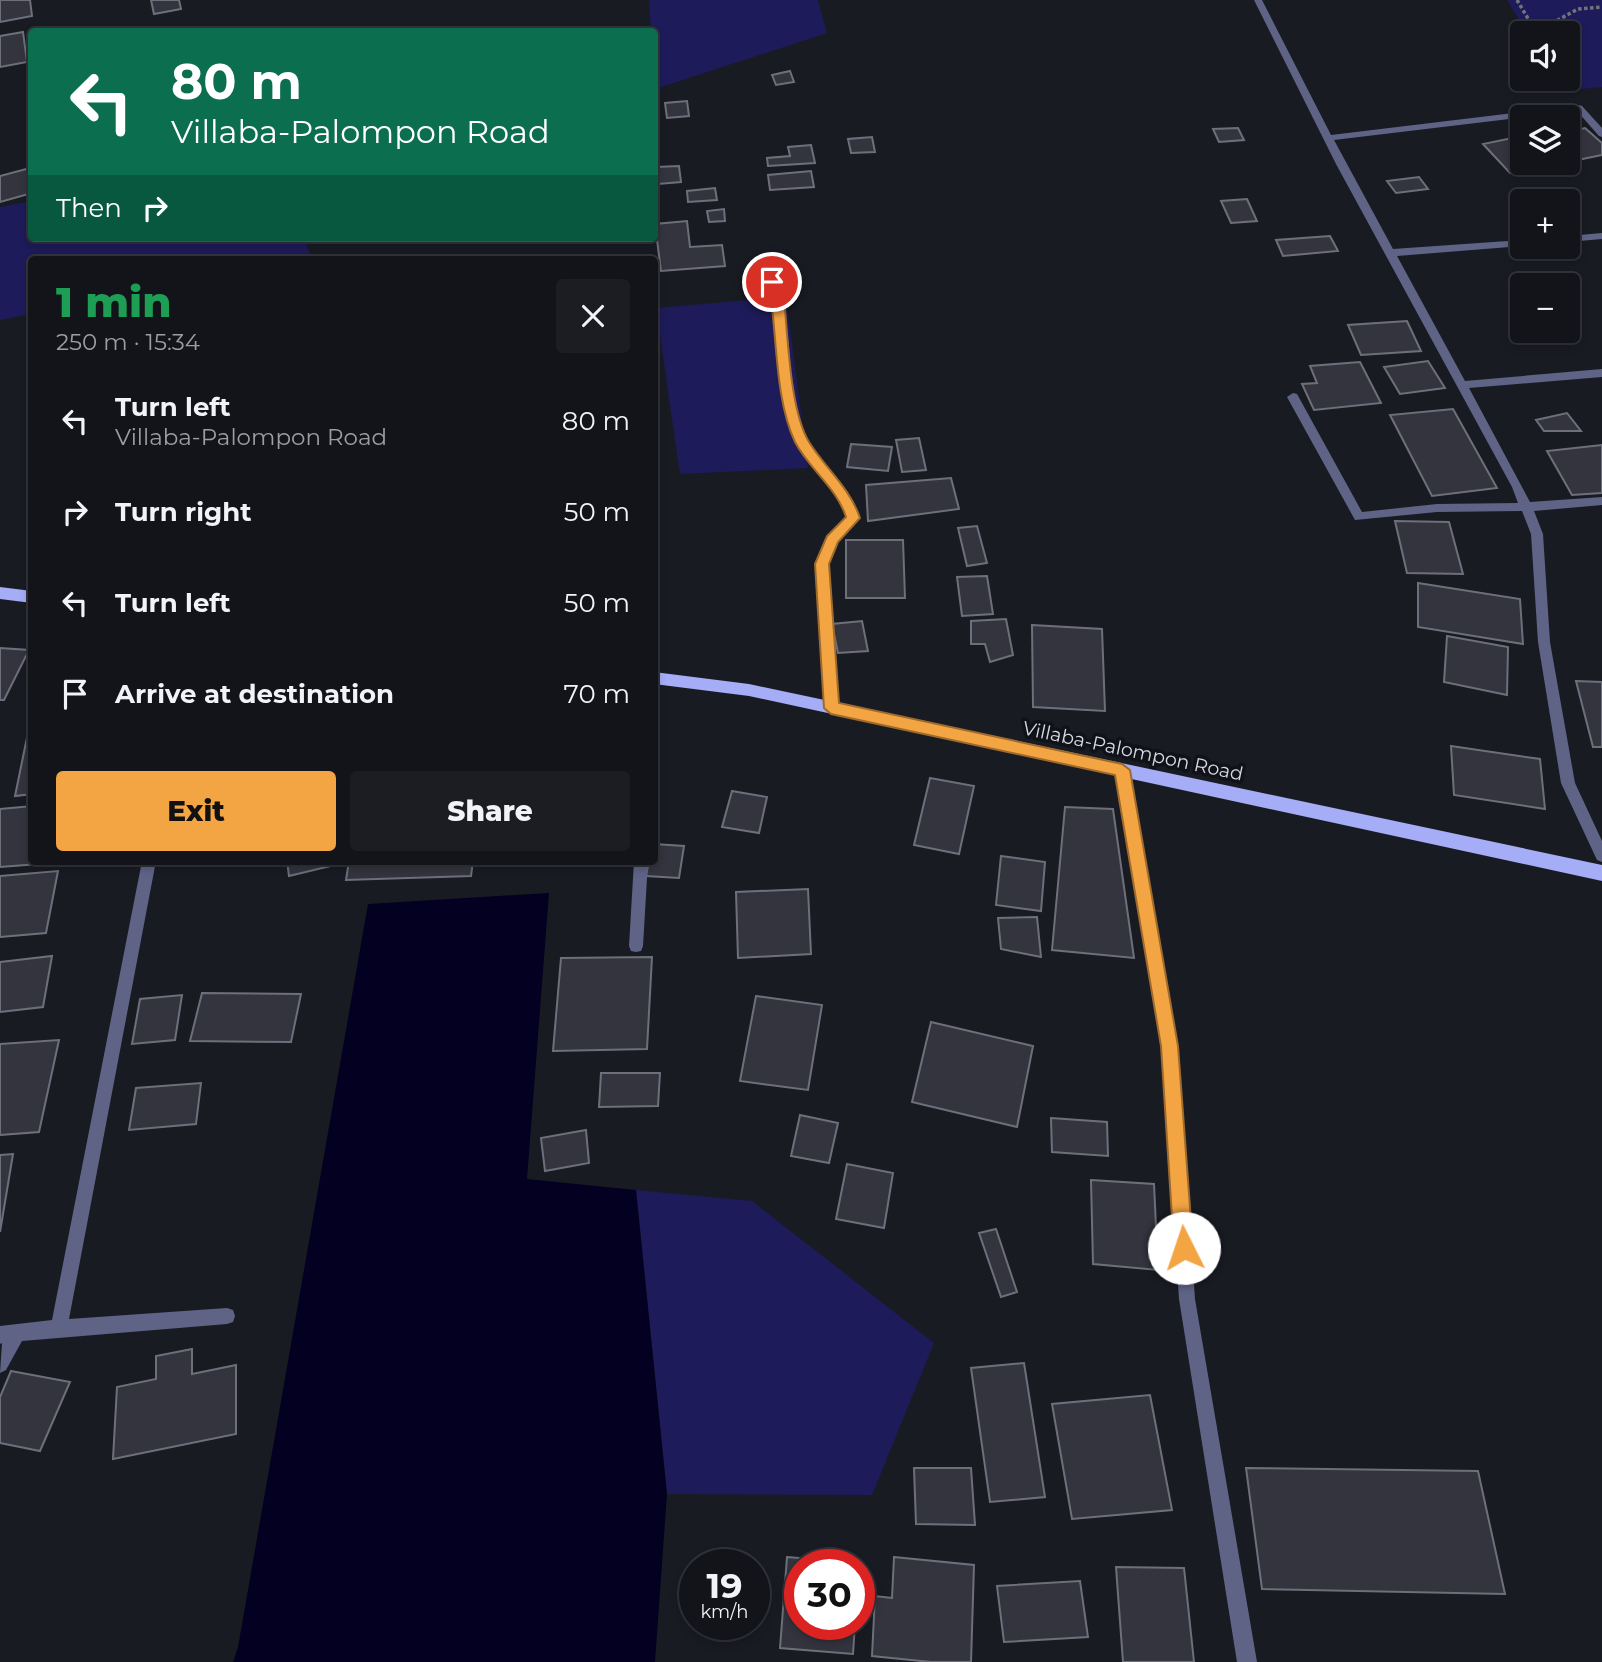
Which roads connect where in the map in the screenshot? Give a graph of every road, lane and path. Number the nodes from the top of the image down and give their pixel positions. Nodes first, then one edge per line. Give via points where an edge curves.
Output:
1 (1258, 0) edge
2 (1517, 0) edge
3 (1602, 7) edge
4 (1529, 21) edge
5 (1557, 21) edge
6 (1602, 134) edge
7 (1329, 138) junction
8 (1602, 236) edge
9 (1580, 238) edge
10 (1510, 244) edge
11 (1390, 254) junction
12 (772, 282) dead end
13 (1602, 373) edge
14 (1462, 385) junction
15 (1293, 397) dead end
16 (1602, 501) edge
17 (1526, 507) junction
18 (0, 593) edge
19 (28, 596) edge
20 (658, 679) edge
21 (831, 708) junction
22 (1122, 770) junction
23 (1602, 856) edge
24 (148, 865) edge
25 (641, 865) edge
26 (1602, 873) edge
27 (636, 946) dead end
28 (227, 1316) dead end
29 (60, 1328) junction
30 (9, 1334) edge
31 (0, 1364) edge
32 (1247, 1662) edge

1 - 7 street
2 - 4 path
3 - 5 path via 1578,9
6 - 7 street via 1579,108
7 - 11 street
8 - 9 street
10 - 11 street
11 - 14 street
12 - 21 street via 792,417 802,442 848,503 853,518 832,539 822,564
13 - 14 street
14 - 17 street
15 - 17 street via 1359,517 1437,508
16 - 17 street
17 - 23 street via 1536,534 1544,642 1568,783
18 - 19 main road
20 - 21 main road, Villaba-Palompon Road via 749,690
21 - 22 main road, Villaba-Palompon Road
22 - 26 main road, Villaba-Palompon Road
22 - 32 street via 1170,1046 1187,1299
24 - 29 street
25 - 27 street
28 - 29 street
29 - 30 street
30 - 31 street

